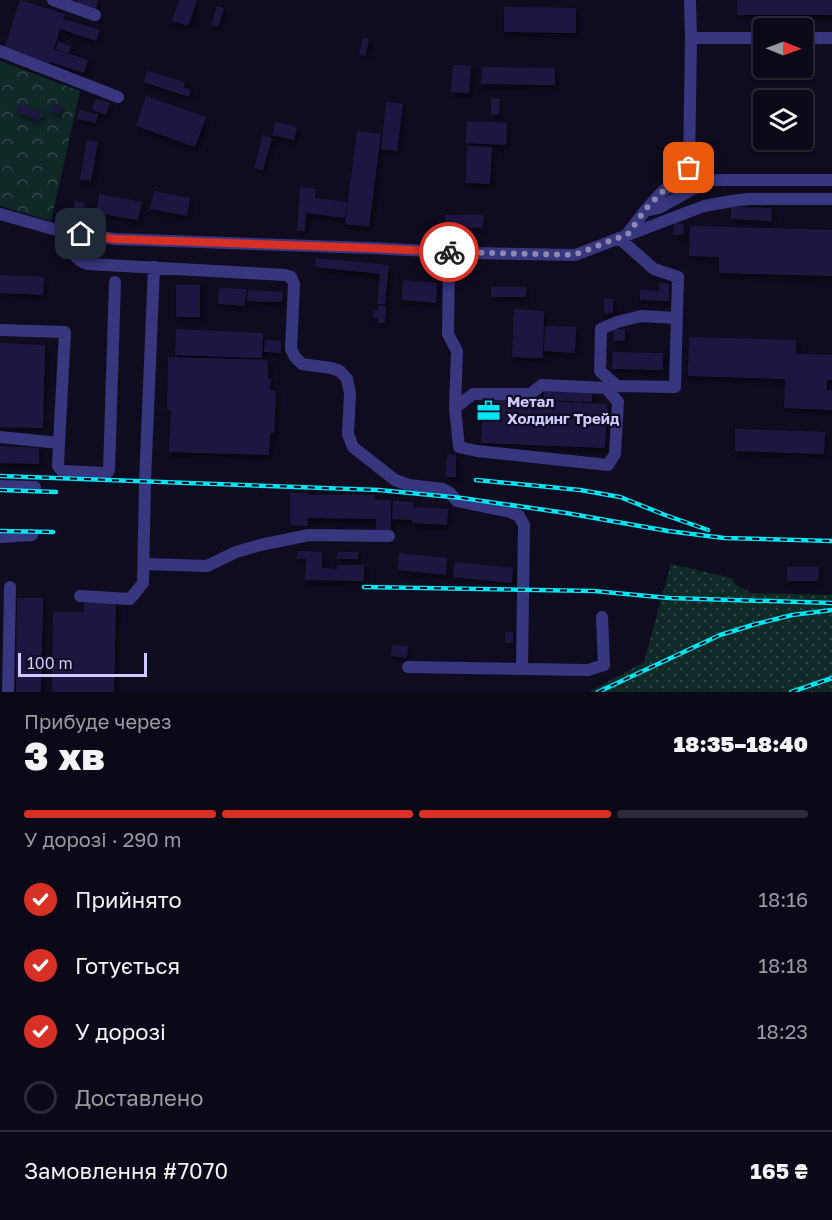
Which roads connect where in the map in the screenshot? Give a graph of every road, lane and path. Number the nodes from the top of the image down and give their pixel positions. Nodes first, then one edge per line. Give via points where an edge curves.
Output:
1 (53, 0) edge
2 (690, 0) edge
3 (94, 15) dead end
4 (691, 38) junction
5 (753, 38) edge
6 (813, 38) edge
7 (832, 38) edge
8 (0, 51) edge
9 (118, 96) dead end
10 (832, 180) edge
11 (832, 199) edge
12 (645, 210) junction
13 (0, 214) edge
14 (64, 232) junction
15 (624, 236) junction
16 (448, 252) junction
17 (154, 267) junction
18 (115, 282) dead end
19 (676, 318) junction
20 (0, 330) edge
21 (455, 408) junction
22 (0, 437) edge
23 (59, 443) junction
24 (0, 486) edge
25 (35, 487) dead end
26 (32, 535) dead end
27 (389, 536) dead end
28 (0, 537) edge
29 (144, 564) junction
30 (10, 587) dead end
31 (80, 596) dead end
32 (602, 617) dead end
33 (408, 667) dead end
34 (523, 670) junction
35 (8, 692) edge

1 - 3 street
2 - 4 street
4 - 5 street
4 - 12 street via 689,168
6 - 7 street
8 - 9 street
10 - 12 street via 709,180 659,208
11 - 15 street via 732,201 704,206
12 - 15 street
13 - 14 street
14 - 16 street via 115,239
14 - 17 street via 70,249 81,262
15 - 16 street via 574,255
15 - 19 street via 654,269 678,277
16 - 21 street via 448,334 457,351
17 - 29 street
17 - 34 street via 291,277 291,349 302,364 332,368 347,379 348,434 353,447 395,480 443,489 457,501 519,516 524,525
18 - 23 street via 109,470 62,471 58,466
19 - 19 street via 640,316 601,329 600,371 617,386 675,387
20 - 23 street via 65,332
21 - 21 street via 473,394 530,394 542,385 606,388 618,402 615,454 608,465 459,447
22 - 23 street
24 - 25 street
26 - 28 street
27 - 29 street via 309,535 236,552 207,566
29 - 31 street via 143,583 130,598
30 - 35 street
32 - 34 street via 604,665 588,670
33 - 34 street

